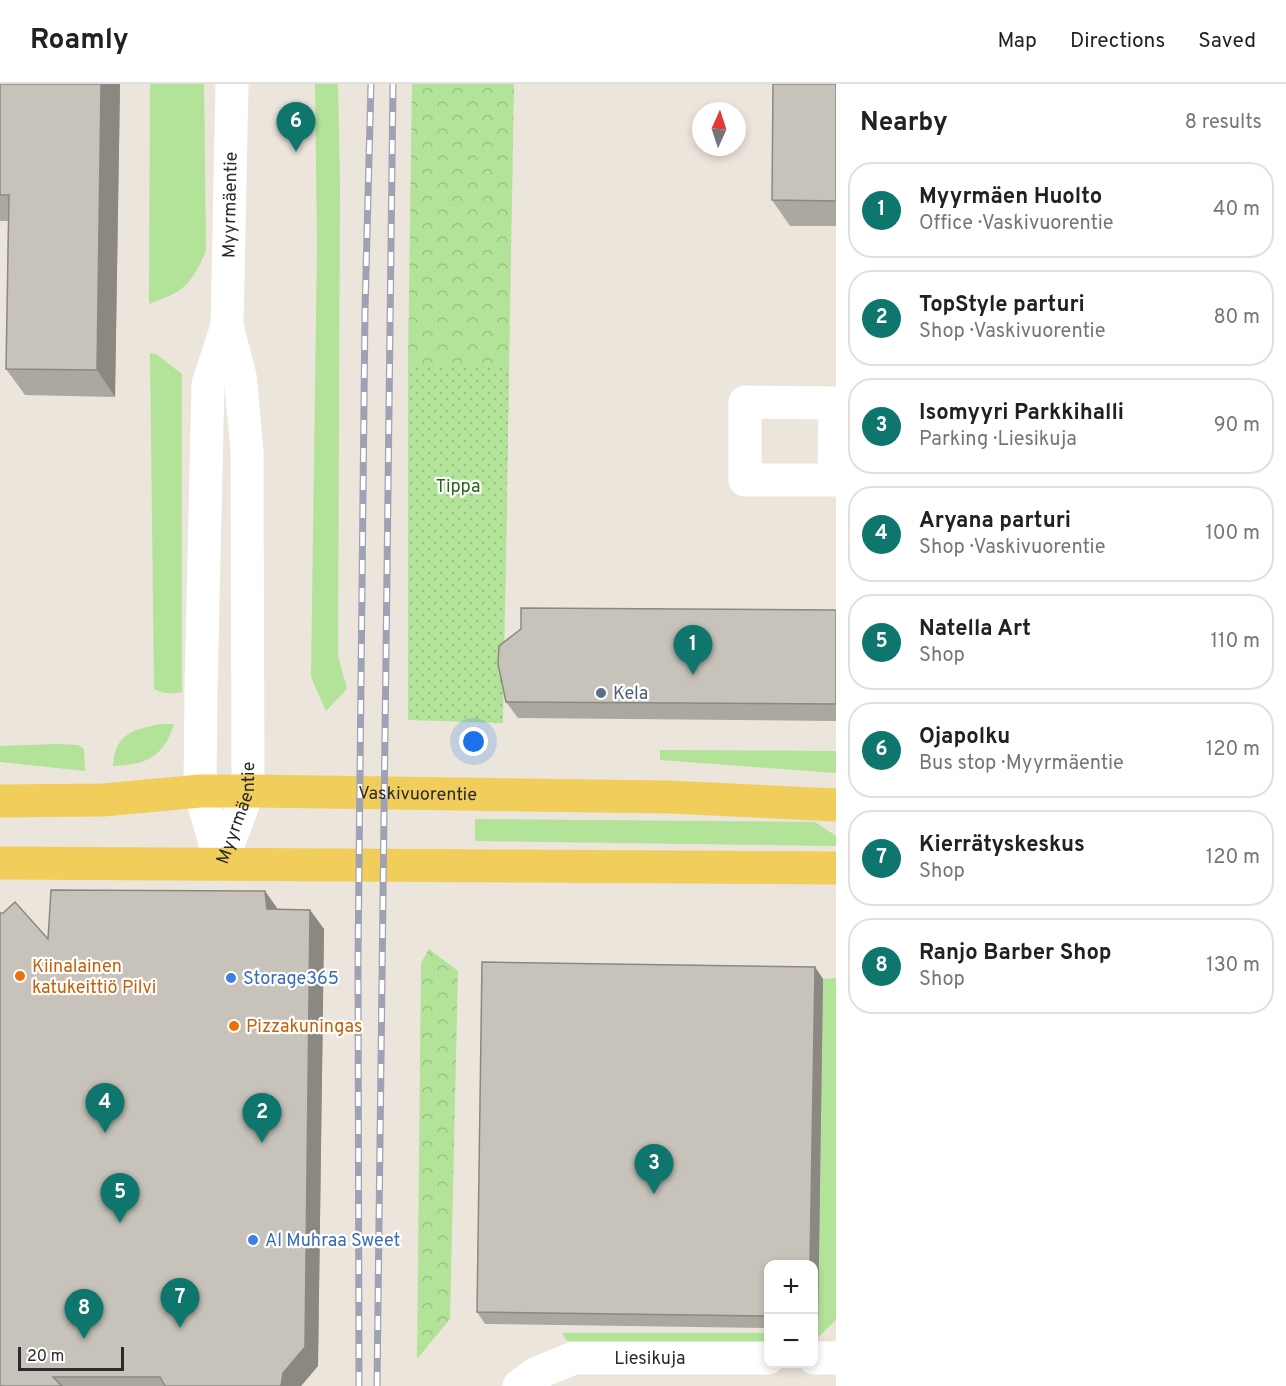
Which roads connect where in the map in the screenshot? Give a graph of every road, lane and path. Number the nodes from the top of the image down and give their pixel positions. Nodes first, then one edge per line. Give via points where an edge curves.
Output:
1 (232, 84) edge
2 (227, 326) junction
3 (835, 415) edge
4 (200, 791) junction
5 (248, 791) junction
6 (0, 801) edge
7 (836, 804) edge
8 (0, 863) edge
9 (221, 864) junction
10 (836, 868) edge
11 (764, 1358) edge
12 (818, 1358) edge
13 (836, 1358) edge
14 (538, 1382) edge

1 - 2 street, Myyrmäentie
2 - 4 street, Myyrmäentie via 208,384
2 - 5 street, Myyrmäentie via 240,376 247,450
3 - 3 street via 745,414 745,480 834,480
4 - 5 main road, Vaskivuorentie
4 - 6 main road, Vaskivuorentie via 103,800
4 - 9 street, Myyrmäentie
5 - 7 main road, Vaskivuorentie via 669,797
5 - 9 street, Myyrmäentie
8 - 9 main road
9 - 10 main road
11 - 14 street, Liesikuja via 574,1358
12 - 13 street

